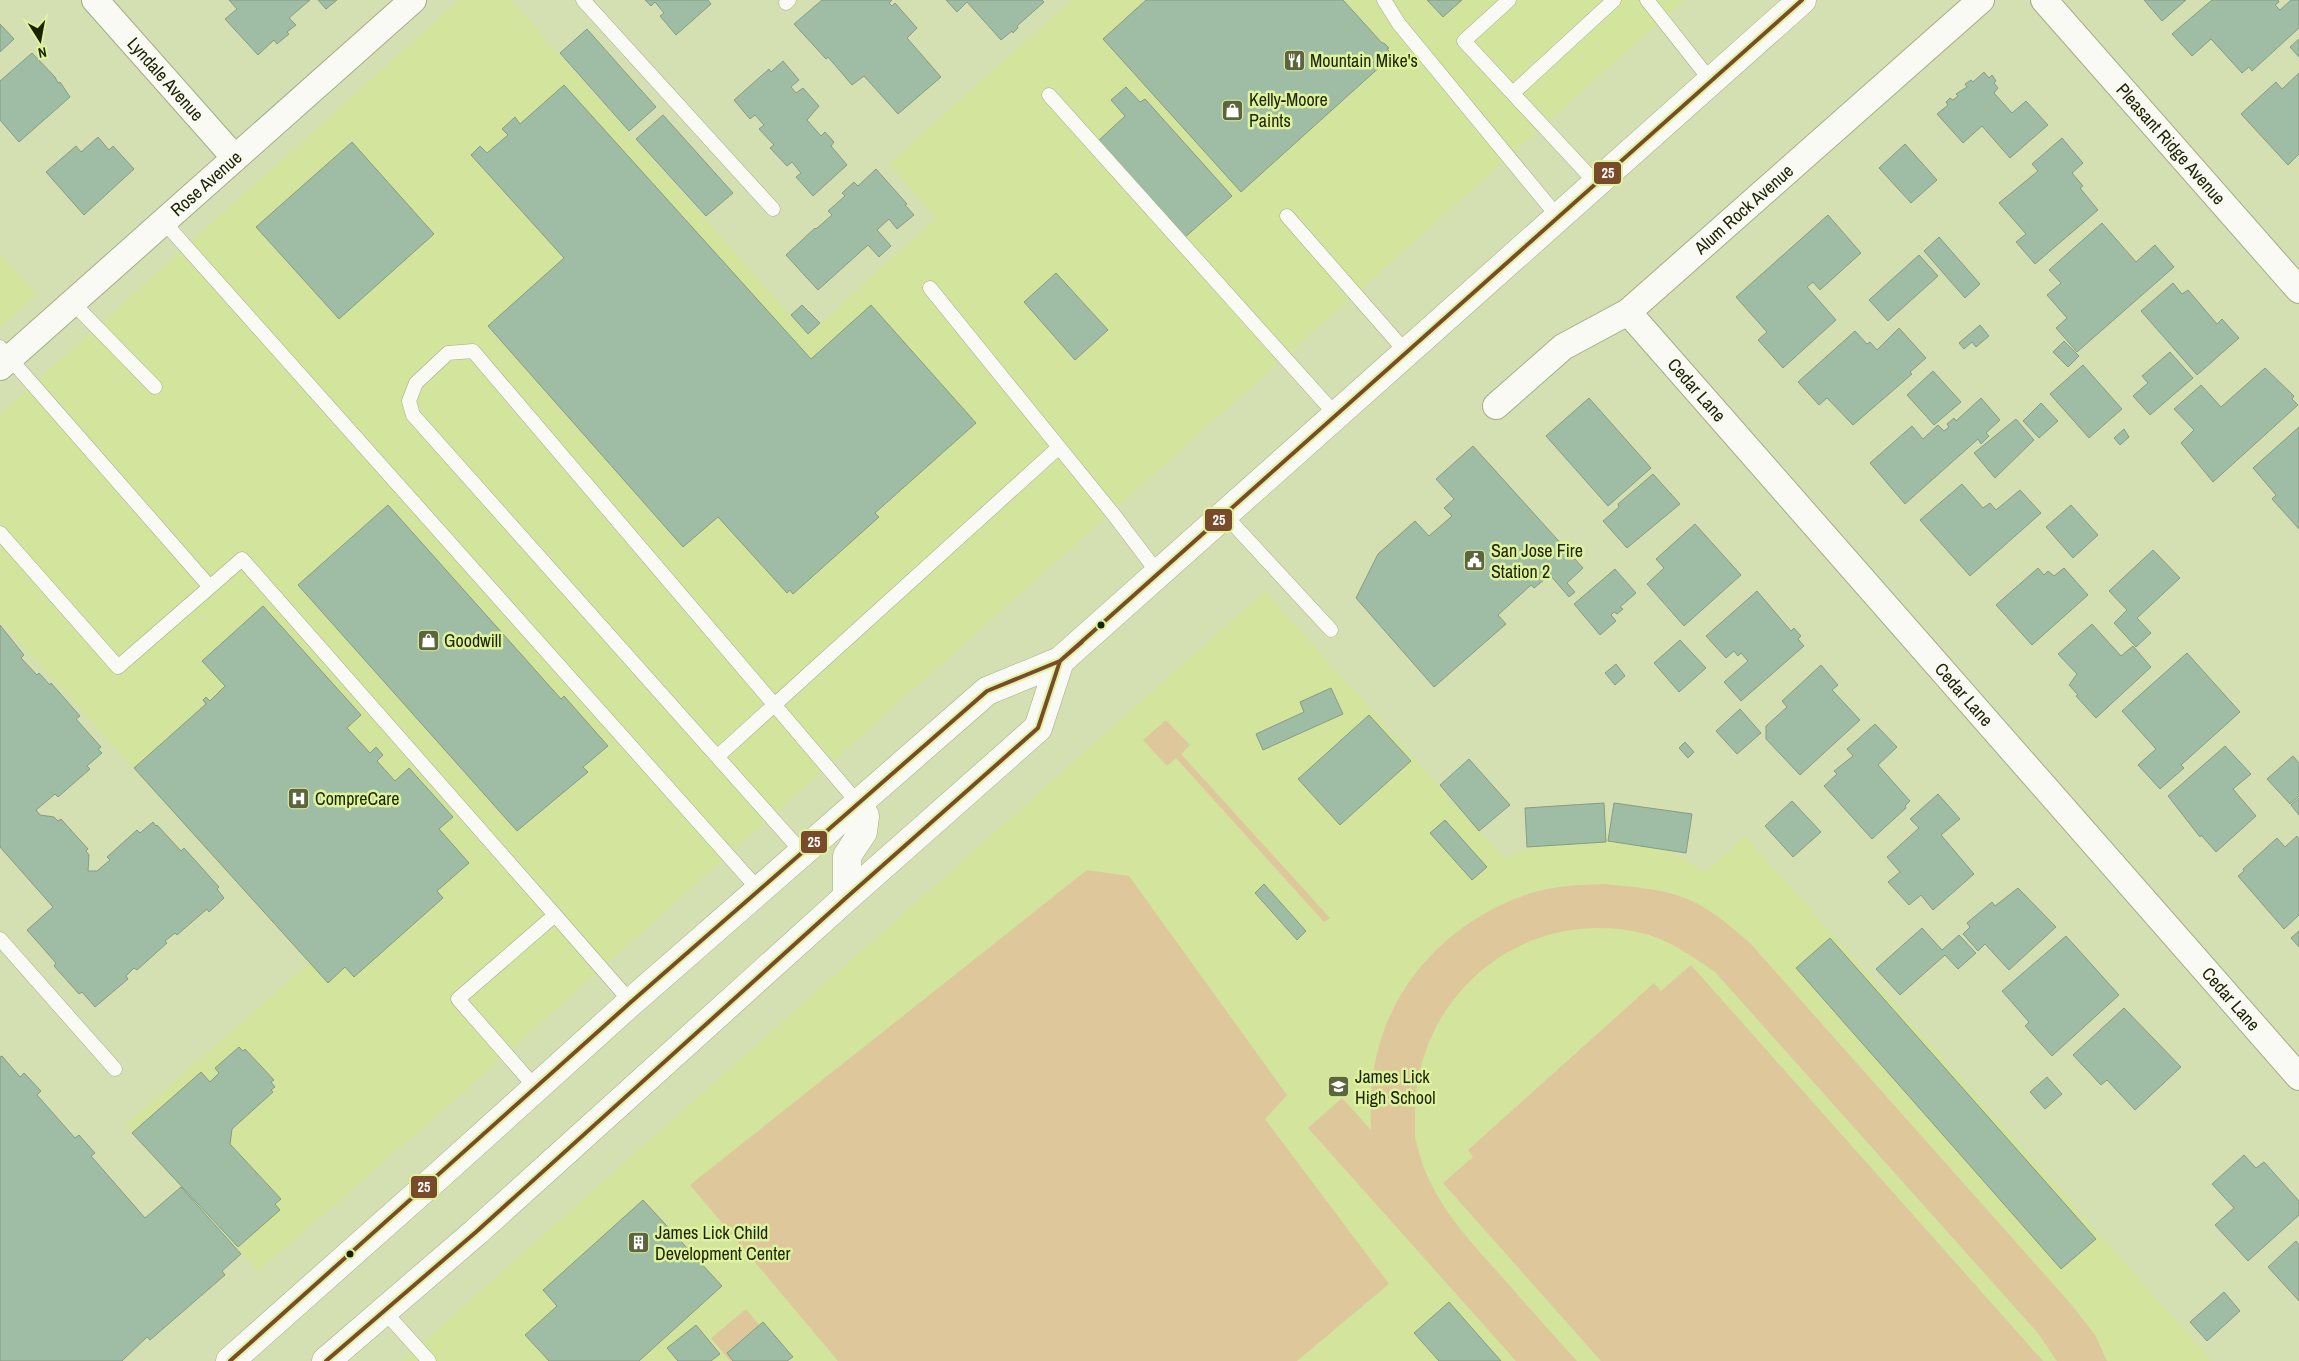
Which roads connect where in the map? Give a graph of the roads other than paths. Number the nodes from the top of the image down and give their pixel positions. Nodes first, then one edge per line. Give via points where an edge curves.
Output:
1 (95, 0) edge
2 (413, 0) edge
3 (583, 0) edge
4 (1384, 0) edge
5 (1509, 0) edge
6 (1614, 0) edge
7 (1647, 0) edge
8 (1802, 0) edge
9 (1981, 0) edge
10 (2044, 0) edge
11 (1711, 81) junction
12 (1512, 94) junction
13 (1049, 96) dead end
14 (235, 158) junction
15 (1596, 184) junction
16 (772, 209) dead end
17 (1287, 216) dead end
18 (1558, 217) junction
19 (164, 222) junction
20 (930, 288) dead end
21 (2299, 290) edge
22 (73, 303) junction
23 (1628, 312) junction
24 (1406, 352) junction
25 (3, 358) edge
26 (155, 387) dead end
27 (1496, 406) dead end
28 (1336, 415) junction
29 (1059, 447) junction
30 (1224, 514) junction
31 (0, 533) edge
32 (1158, 573) junction
33 (210, 586) junction
34 (1331, 630) dead end
35 (1060, 661) junction
36 (774, 705) junction
37 (718, 756) junction
38 (858, 803) junction
39 (802, 852) junction
40 (759, 890) junction
41 (847, 896) junction
42 (555, 915) junction
43 (0, 939) edge
44 (631, 1002) junction
45 (115, 1069) dead end
46 (2299, 1077) edge
47 (536, 1087) junction
48 (384, 1311) junction
49 (230, 1361) edge
50 (326, 1361) edge
51 (429, 1361) edge

1 - 14 street, Lyndale Avenue
2 - 14 street, Rose Avenue
3 - 16 lane
4 - 18 lane via 1399,24
5 - 12 lane via 1464,41
6 - 12 lane
7 - 11 lane
8 - 11 main road
9 - 23 street, Alum Rock Avenue
10 - 21 street, Pleasant Ridge Avenue
11 - 15 main road
12 - 15 lane
13 - 28 lane
14 - 19 street, Rose Avenue
15 - 18 main road
17 - 24 lane
18 - 24 main road
19 - 22 street, Rose Avenue
19 - 40 lane
20 - 29 lane
22 - 25 street, Rose Avenue
22 - 26 lane
23 - 27 street, Alum Rock Avenue via 1563,348
23 - 46 street, Cedar Lane
24 - 28 main road
25 - 33 lane
28 - 30 main road
29 - 32 lane
29 - 36 lane
30 - 32 main road
30 - 34 lane
31 - 33 lane via 118,667
32 - 35 main road
33 - 42 lane via 242,559
35 - 38 main road via 987,691
35 - 41 main road via 1038,728
36 - 37 lane
36 - 37 lane via 473,351 448,353 416,382 409,401 413,415
36 - 38 lane
37 - 39 lane
38 - 39 main road
38 - 41 main road via 865,816 863,832 847,856
39 - 40 main road
40 - 44 main road
41 - 48 main road via 476,1232
42 - 44 lane
42 - 47 lane via 458,999
43 - 45 lane
44 - 47 main road
47 - 49 main road
48 - 50 main road
48 - 51 lane

